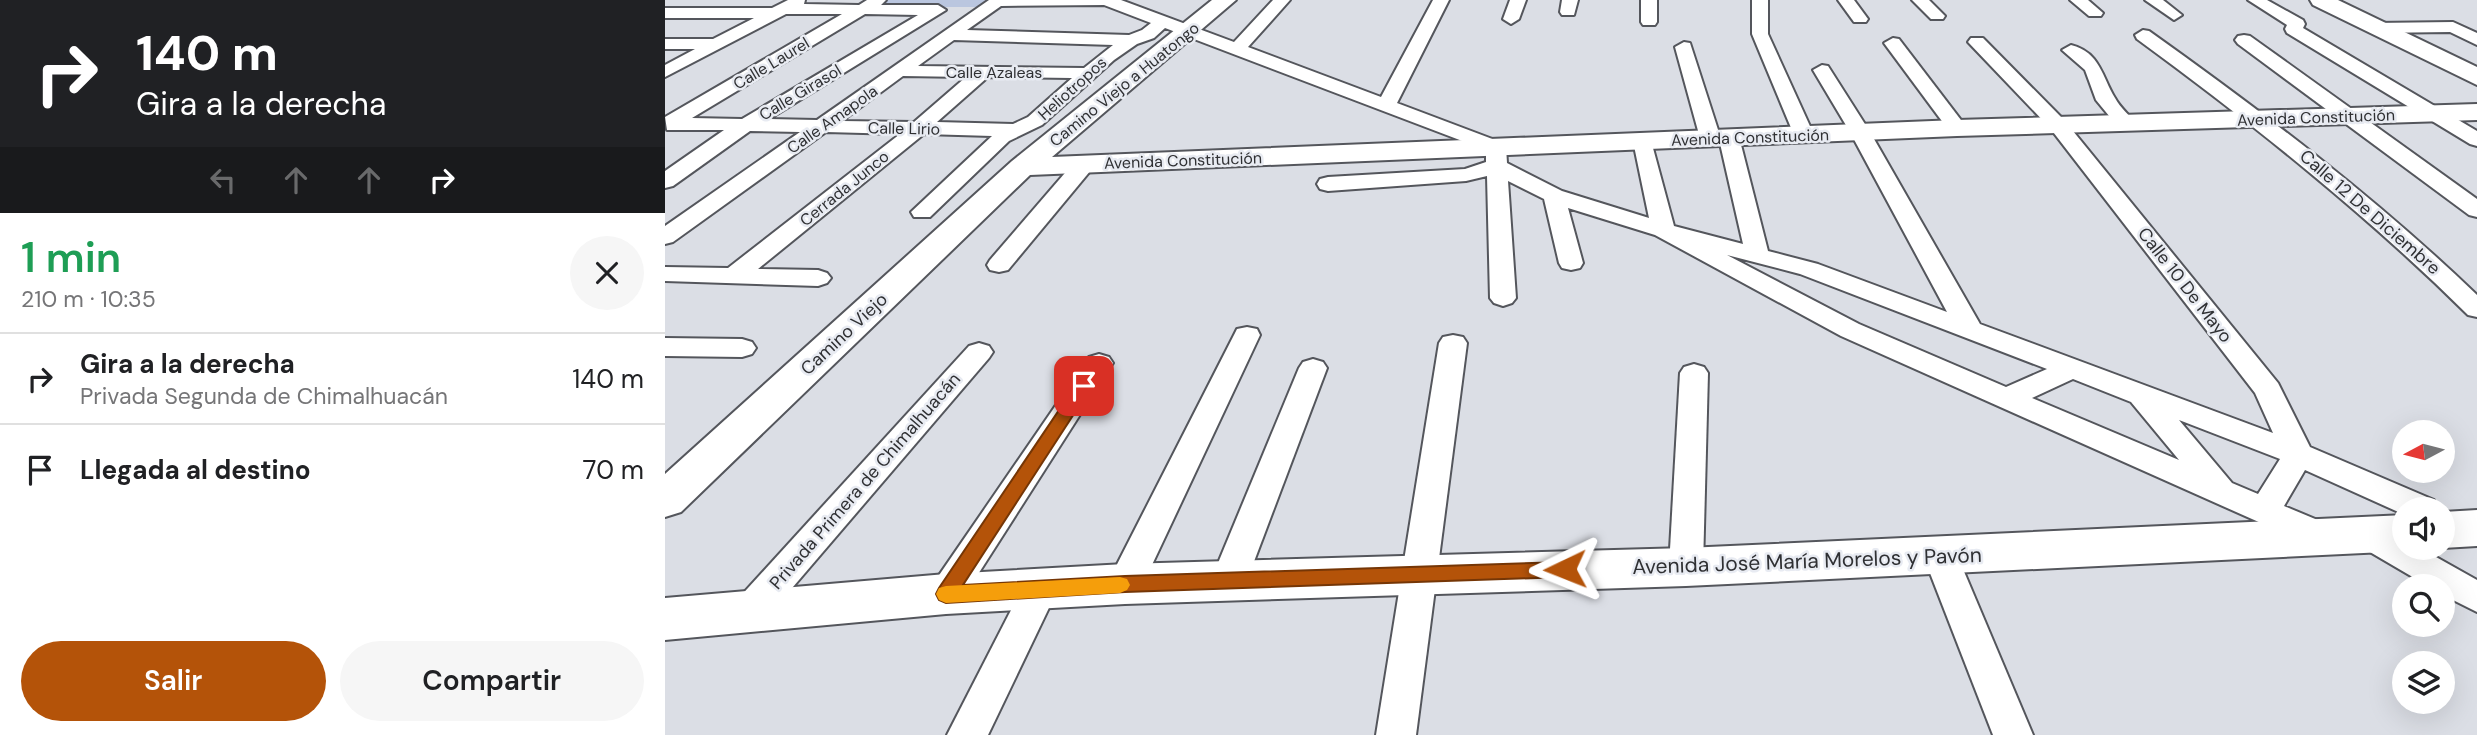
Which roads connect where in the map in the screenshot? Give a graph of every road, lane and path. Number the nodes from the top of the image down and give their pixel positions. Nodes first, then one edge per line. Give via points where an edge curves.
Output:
1 (800, 0) edge
2 (878, 0) edge
3 (1106, 0) edge
4 (1224, 0) edge
5 (1282, 0) edge
6 (1441, 0) edge
7 (1649, 0) edge
8 (1760, 0) edge
9 (1846, 0) edge
10 (1920, 0) edge
11 (2078, 0) edge
12 (2153, 0) edge
13 (2321, 0) edge
14 (2262, 3) edge
15 (994, 4) edge
16 (861, 10) junction
17 (938, 10) junction
18 (780, 11) junction
19 (665, 13) edge
20 (2095, 13) dead end
21 (2174, 15) dead end
22 (1937, 16) dead end
23 (1860, 19) dead end
24 (1162, 22) junction
25 (1649, 22) dead end
26 (2374, 28) junction
27 (1188, 31) junction
28 (953, 35) junction
29 (2143, 35) dead end
30 (1131, 40) junction
31 (2244, 40) dead end
32 (2477, 40) edge
33 (1977, 42) dead end
34 (1893, 43) dead end
35 (665, 44) edge
36 (716, 44) junction
37 (1684, 47) dead end
38 (1236, 50) junction
39 (2071, 50) dead end
40 (1822, 70) dead end
41 (901, 71) junction
42 (665, 72) edge
43 (983, 72) junction
44 (1088, 73) junction
45 (2477, 77) edge
46 (1385, 107) junction
47 (2477, 112) edge
48 (2436, 114) junction
49 (2350, 116) junction
50 (2260, 118) junction
51 (666, 124) edge
52 (2057, 124) junction
53 (2126, 124) junction
54 (745, 125) junction
55 (821, 126) junction
56 (1957, 128) junction
57 (918, 129) junction
58 (1018, 130) junction
59 (1860, 132) junction
60 (1804, 135) junction
61 (1719, 138) junction
62 (2477, 139) edge
63 (1643, 141) junction
64 (1497, 156) junction
65 (1085, 164) junction
66 (1022, 167) junction
67 (665, 181) edge
68 (1328, 184) dead end
69 (1554, 196) junction
70 (2477, 210) edge
71 (922, 212) dead end
72 (1663, 230) junction
73 (665, 237) edge
74 (1757, 254) junction
75 (1571, 264) dead end
76 (999, 265) dead end
77 (665, 274) edge
78 (734, 275) junction
79 (818, 278) dead end
80 (1503, 298) dead end
81 (2477, 309) edge
82 (1969, 328) junction
83 (1247, 335) dead end
84 (1453, 343) dead end
85 (665, 347) edge
86 (742, 348) dead end
87 (979, 352) dead end
88 (1099, 363) dead end
89 (1313, 368) dead end
90 (2075, 368) junction
91 (1694, 373) dead end
92 (2139, 393) junction
93 (2006, 398) junction
94 (2298, 454) junction
95 (2223, 493) junction
96 (2395, 497) edge
97 (665, 500) edge
98 (2265, 511) junction
99 (2367, 535) edge
100 (1940, 555) junction
101 (1686, 567) junction
102 (1419, 575) junction
103 (1229, 580) junction
104 (1125, 584) junction
105 (1040, 589) junction
106 (946, 594) junction
107 (2477, 597) edge
108 (750, 611) junction
109 (665, 619) edge
110 (967, 735) edge
111 (1396, 735) edge
112 (2013, 735) edge

1 - 18 street
2 - 16 street, Calle Laurel
3 - 15 street
3 - 24 street
4 - 27 main road, Camino Viejo a Huatongo
5 - 38 street
6 - 46 street
7 - 25 street
8 - 60 street via 1760,34
9 - 23 street
10 - 22 street
11 - 20 street
12 - 21 street
13 - 26 main road
14 - 48 street via 2297,24 2293,29
15 - 17 street
15 - 28 street, Calle Amapola
16 - 17 street
16 - 18 street
16 - 51 street, Calle Laurel
17 - 54 street, Calle Girasol
18 - 19 street
18 - 36 street
24 - 27 street
24 - 30 street, Heliotropos
26 - 32 street via 2453,27
26 - 45 main road
27 - 38 street
27 - 66 main road, Camino Viejo a Huatongo
28 - 30 street
28 - 41 street, Calle Amapola
29 - 50 street, Calle 12 De Diciembre
30 - 44 street, Heliotropos
31 - 49 street
33 - 52 street, Calle 10 De Mayo
34 - 56 street
35 - 36 street
36 - 42 street
37 - 61 street
38 - 46 street
39 - 53 street via 2093,68 2106,100
40 - 59 street
41 - 43 street, Calle Azaleas
41 - 55 street, Calle Amapola
43 - 44 street, Calle Azaleas
43 - 57 street, Cerrada Junco
44 - 58 street, Heliotropos via 1035,121
46 - 64 street
47 - 48 main road, Avenida Constitución
48 - 49 main road, Avenida Constitución
48 - 62 street
49 - 50 main road, Avenida Constitución
49 - 70 street
50 - 53 main road, Avenida Constitución
50 - 81 street, Calle 12 De Diciembre via 2423,255
51 - 54 street, Calle Lirio
52 - 53 main road, Avenida Constitución
52 - 56 main road, Avenida Constitución
52 - 94 street, Calle 10 De Mayo via 2268,390
54 - 55 street, Calle Lirio
54 - 67 street, Calle Girasol
55 - 57 street, Calle Lirio
55 - 73 street, Calle Amapola
56 - 59 main road, Avenida Constitución
57 - 58 street, Calle Lirio
57 - 78 street, Cerrada Junco
58 - 71 street, Heliotropos via 1002,137
59 - 60 main road, Avenida Constitución
59 - 82 street
60 - 61 main road, Avenida Constitución
61 - 63 main road, Avenida Constitución
61 - 74 street
63 - 64 main road, Avenida Constitución
63 - 72 street
64 - 65 main road, Avenida Constitución
64 - 68 street via 1466,175
64 - 69 street
64 - 80 street
65 - 66 main road, Avenida Constitución
65 - 76 street
66 - 97 main road, Camino Viejo
69 - 72 street
69 - 75 street
72 - 74 street
72 - 93 street via 1850,330
74 - 82 street
77 - 78 street
78 - 79 street
82 - 90 street
83 - 104 street
84 - 102 street
85 - 86 street
87 - 108 street, Privada Primera de Chimalhuacán
88 - 106 street
89 - 103 street
90 - 92 street
90 - 93 street
91 - 101 street
92 - 94 street
92 - 95 street
93 - 95 street
94 - 96 street
94 - 98 street
95 - 98 street
98 - 99 street
99 - 100 main road, Avenida José María Morelos y Pavón
99 - 107 street
100 - 101 main road, Avenida José María Morelos y Pavón
100 - 112 street
101 - 102 main road, Avenida José María Morelos y Pavón
102 - 103 main road, Avenida José María Morelos y Pavón
102 - 111 street
103 - 104 main road, Avenida José María Morelos y Pavón
104 - 105 main road, Avenida José María Morelos y Pavón
105 - 106 main road, Avenida José María Morelos y Pavón
105 - 110 street
106 - 108 main road, Avenida José María Morelos y Pavón
108 - 109 main road, Avenida José María Morelos y Pavón

